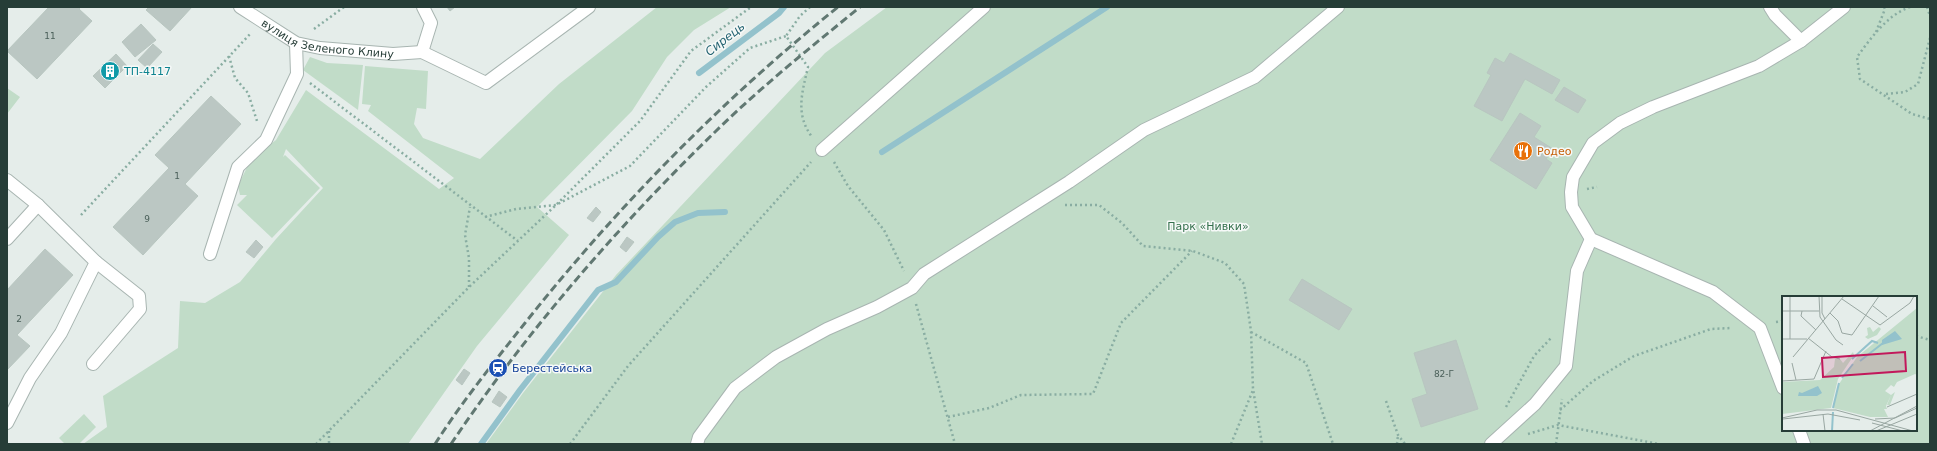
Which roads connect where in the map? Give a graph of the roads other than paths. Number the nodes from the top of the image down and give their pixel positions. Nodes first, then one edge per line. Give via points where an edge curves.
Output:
1 (240, 7) edge
2 (422, 7) edge
3 (589, 7) edge
4 (984, 7) edge
5 (1338, 7) edge
6 (1770, 7) edge
7 (1844, 7) edge
8 (1801, 41) junction
9 (296, 43) junction
10 (422, 52) junction
11 (822, 150) road end
12 (7, 180) edge
13 (38, 205) junction
14 (7, 239) edge
15 (1591, 239) junction
16 (210, 254) dead end
17 (96, 262) junction
18 (93, 364) dead end
19 (1782, 385) edge
20 (7, 423) edge
21 (1799, 431) edge
22 (697, 444) edge
23 (1491, 444) edge
24 (1804, 444) edge

1 - 9 street, вулиця Зеленого Клину
2 - 10 street via 431,23
3 - 10 street via 486,83
4 - 11 street
5 - 22 street via 1256,78 1144,130 1070,182 924,274 912,288 776,357 735,388 699,437
6 - 8 street
7 - 8 street
8 - 15 street via 1759,66 1653,107 1620,123 1593,143 1573,177 1571,192 1572,207
9 - 10 street, вулиця Зеленого Клину via 320,48 393,54
9 - 16 street via 297,74 266,140 238,167
12 - 13 street
13 - 14 street
13 - 17 street
15 - 19 street via 1713,292 1760,328
15 - 23 street via 1577,272 1566,366 1535,404
17 - 18 street via 138,296 140,309
17 - 20 street via 61,333 30,378
21 - 24 street

